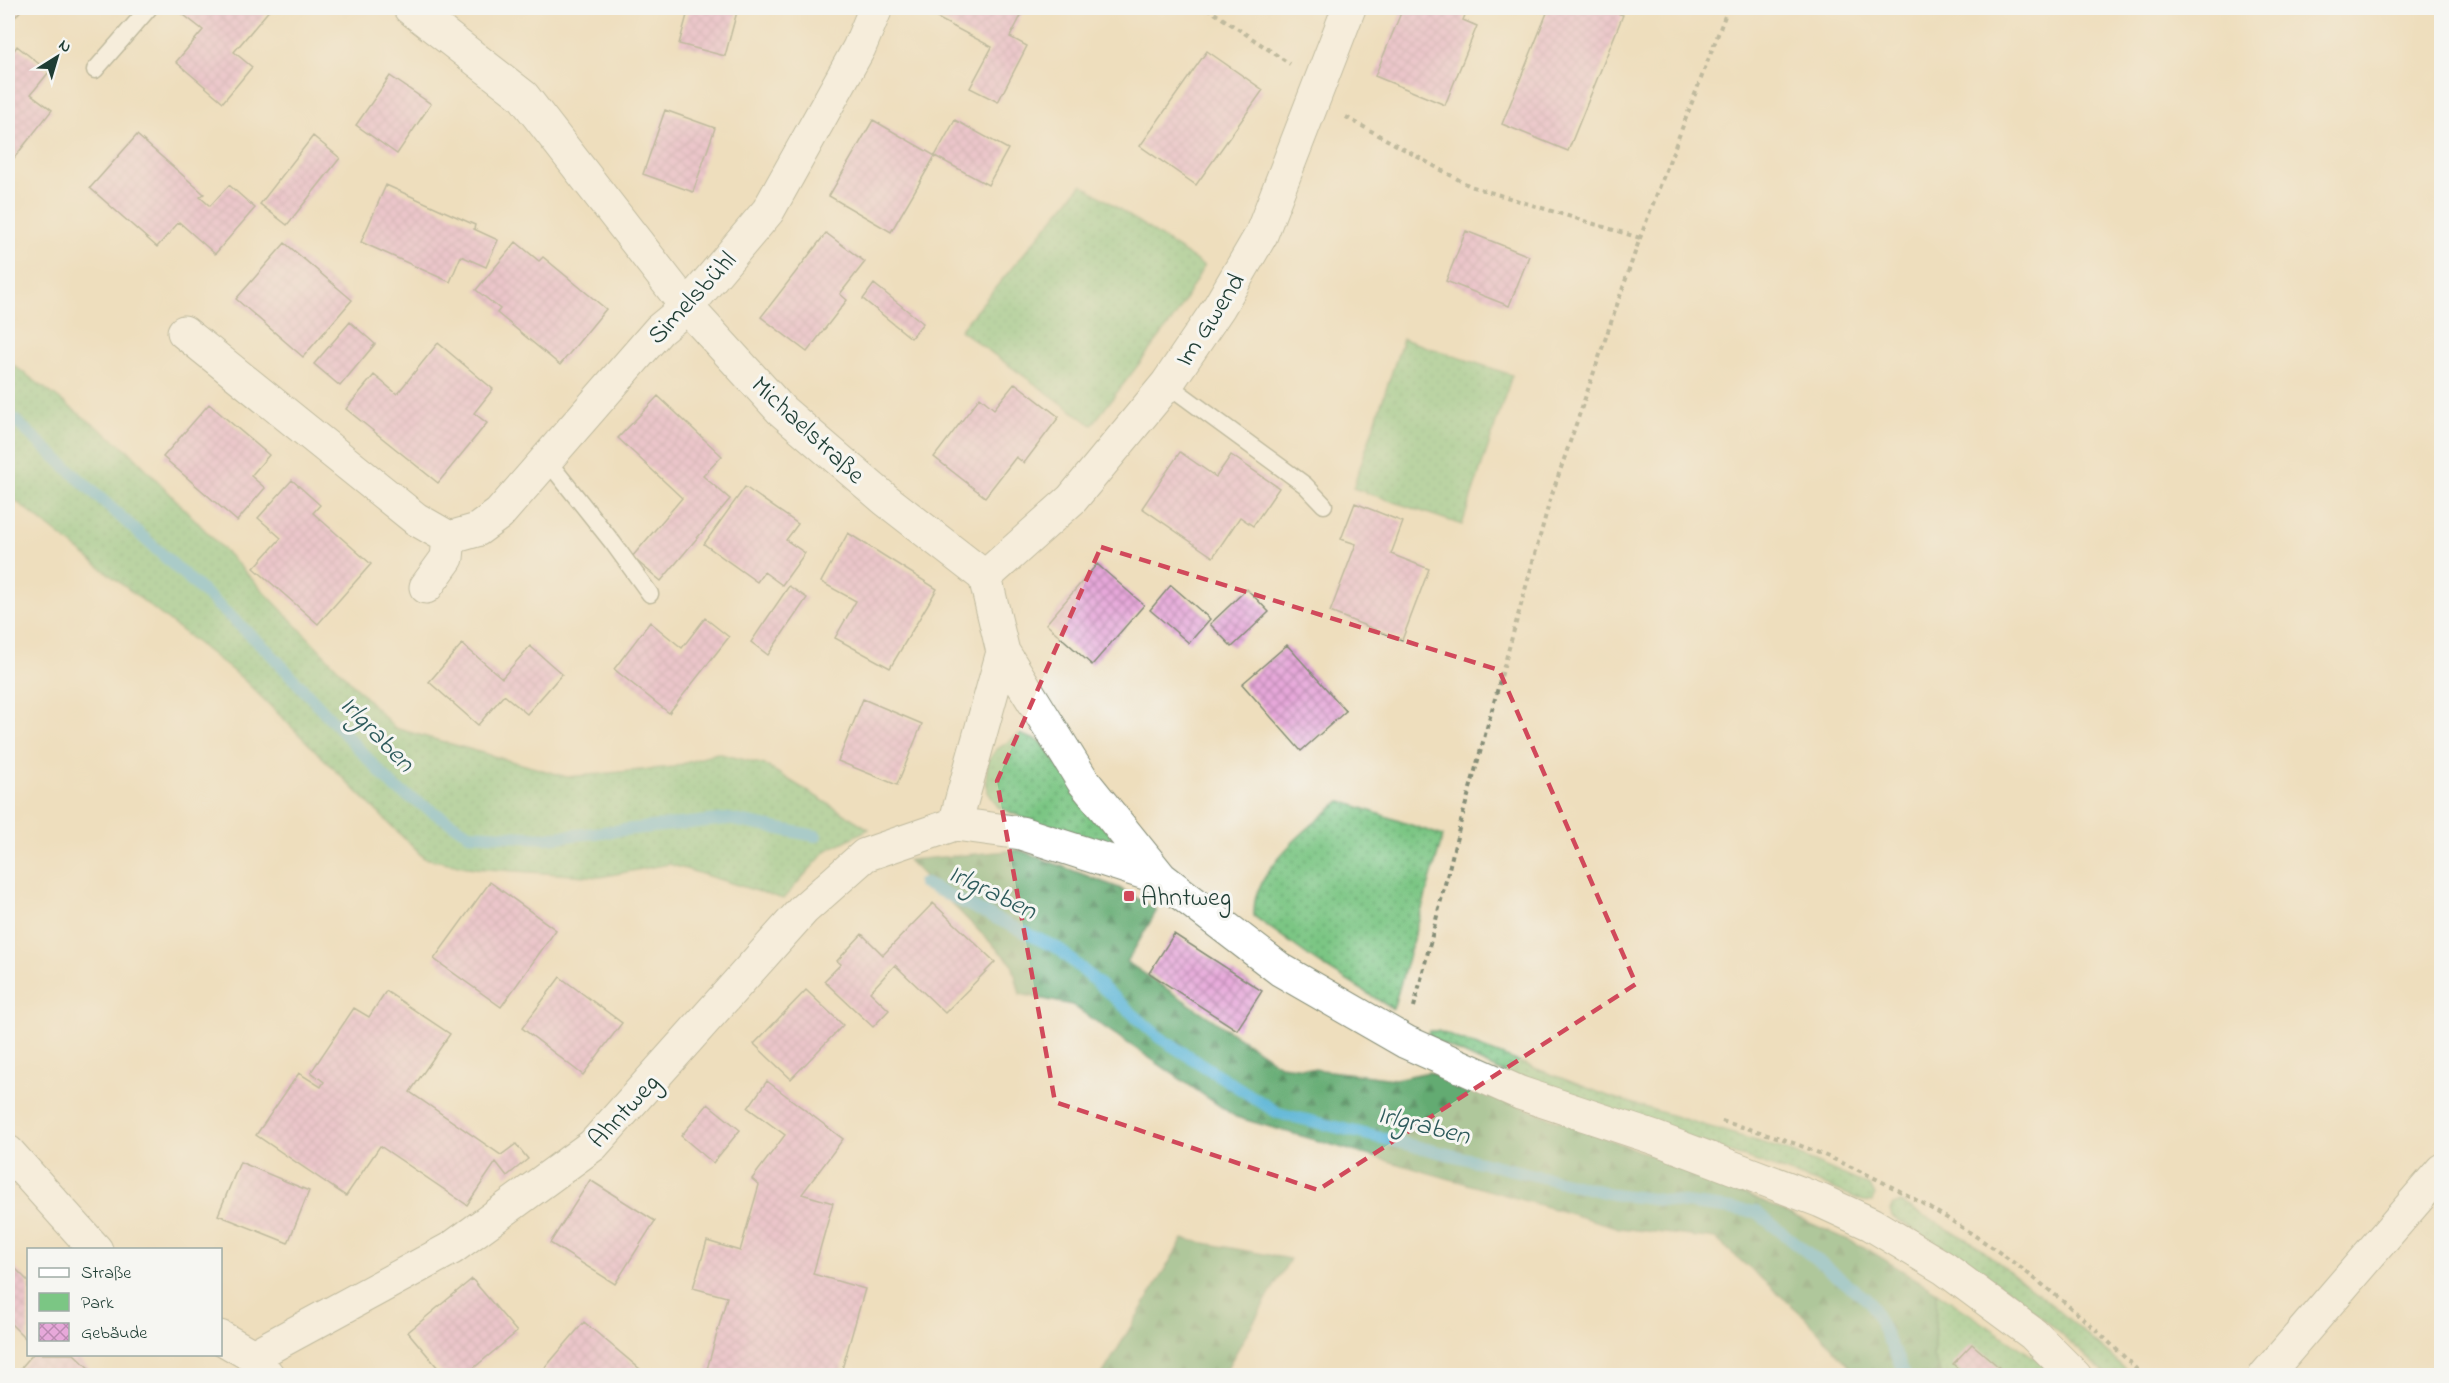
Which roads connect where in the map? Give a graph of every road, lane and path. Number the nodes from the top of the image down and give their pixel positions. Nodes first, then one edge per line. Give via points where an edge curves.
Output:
1 (149, 8) edge
2 (410, 8) edge
3 (876, 8) edge
4 (1208, 8) edge
5 (1349, 8) edge
6 (1728, 8) edge
7 (95, 70) dead end
8 (1315, 100) junction
9 (1640, 238) junction
10 (687, 307) junction
11 (184, 332) dead end
12 (1167, 384) junction
13 (546, 459) junction
14 (1324, 505) dead end
15 (449, 538) junction
16 (985, 577) junction
17 (426, 587) dead end
18 (650, 594) dead end
19 (1003, 652) junction
20 (955, 824) junction
21 (1161, 878) junction
22 (1406, 1042) junction
23 (8, 1152) edge
24 (2442, 1170) edge
25 (94, 1248) edge
26 (222, 1338) edge
27 (261, 1366) edge
28 (2075, 1376) edge
29 (2265, 1376) edge

1 - 7 lane
2 - 10 street, Michaelstraße via 523,96
3 - 10 street, Simelsbühl via 859,48 781,192
4 - 8 path via 1296,68
5 - 8 street, Im Gwend
6 - 9 path
8 - 9 path via 1470,186
8 - 12 street, Im Gwend via 1261,235
9 - 22 path via 1550,500 1460,825
10 - 13 street, Simelsbühl via 659,330
10 - 16 street, Michaelstraße via 781,410 886,500
11 - 15 street via 416,519
12 - 14 lane via 1305,485
12 - 16 street, Im Gwend via 1072,499
13 - 15 street, Simelsbühl via 499,514 477,530
13 - 18 lane
15 - 17 street via 447,558
16 - 19 street
19 - 20 street
19 - 21 street via 1083,781
20 - 21 street, Ahntweg via 1021,832
20 - 27 street, Ahntweg via 865,855 812,902 592,1145 452,1248
21 - 22 street via 1281,970
22 - 28 street via 1520,1093 1655,1138 1871,1224 1944,1268 2032,1334
23 - 25 street
24 - 29 street
26 - 27 street

